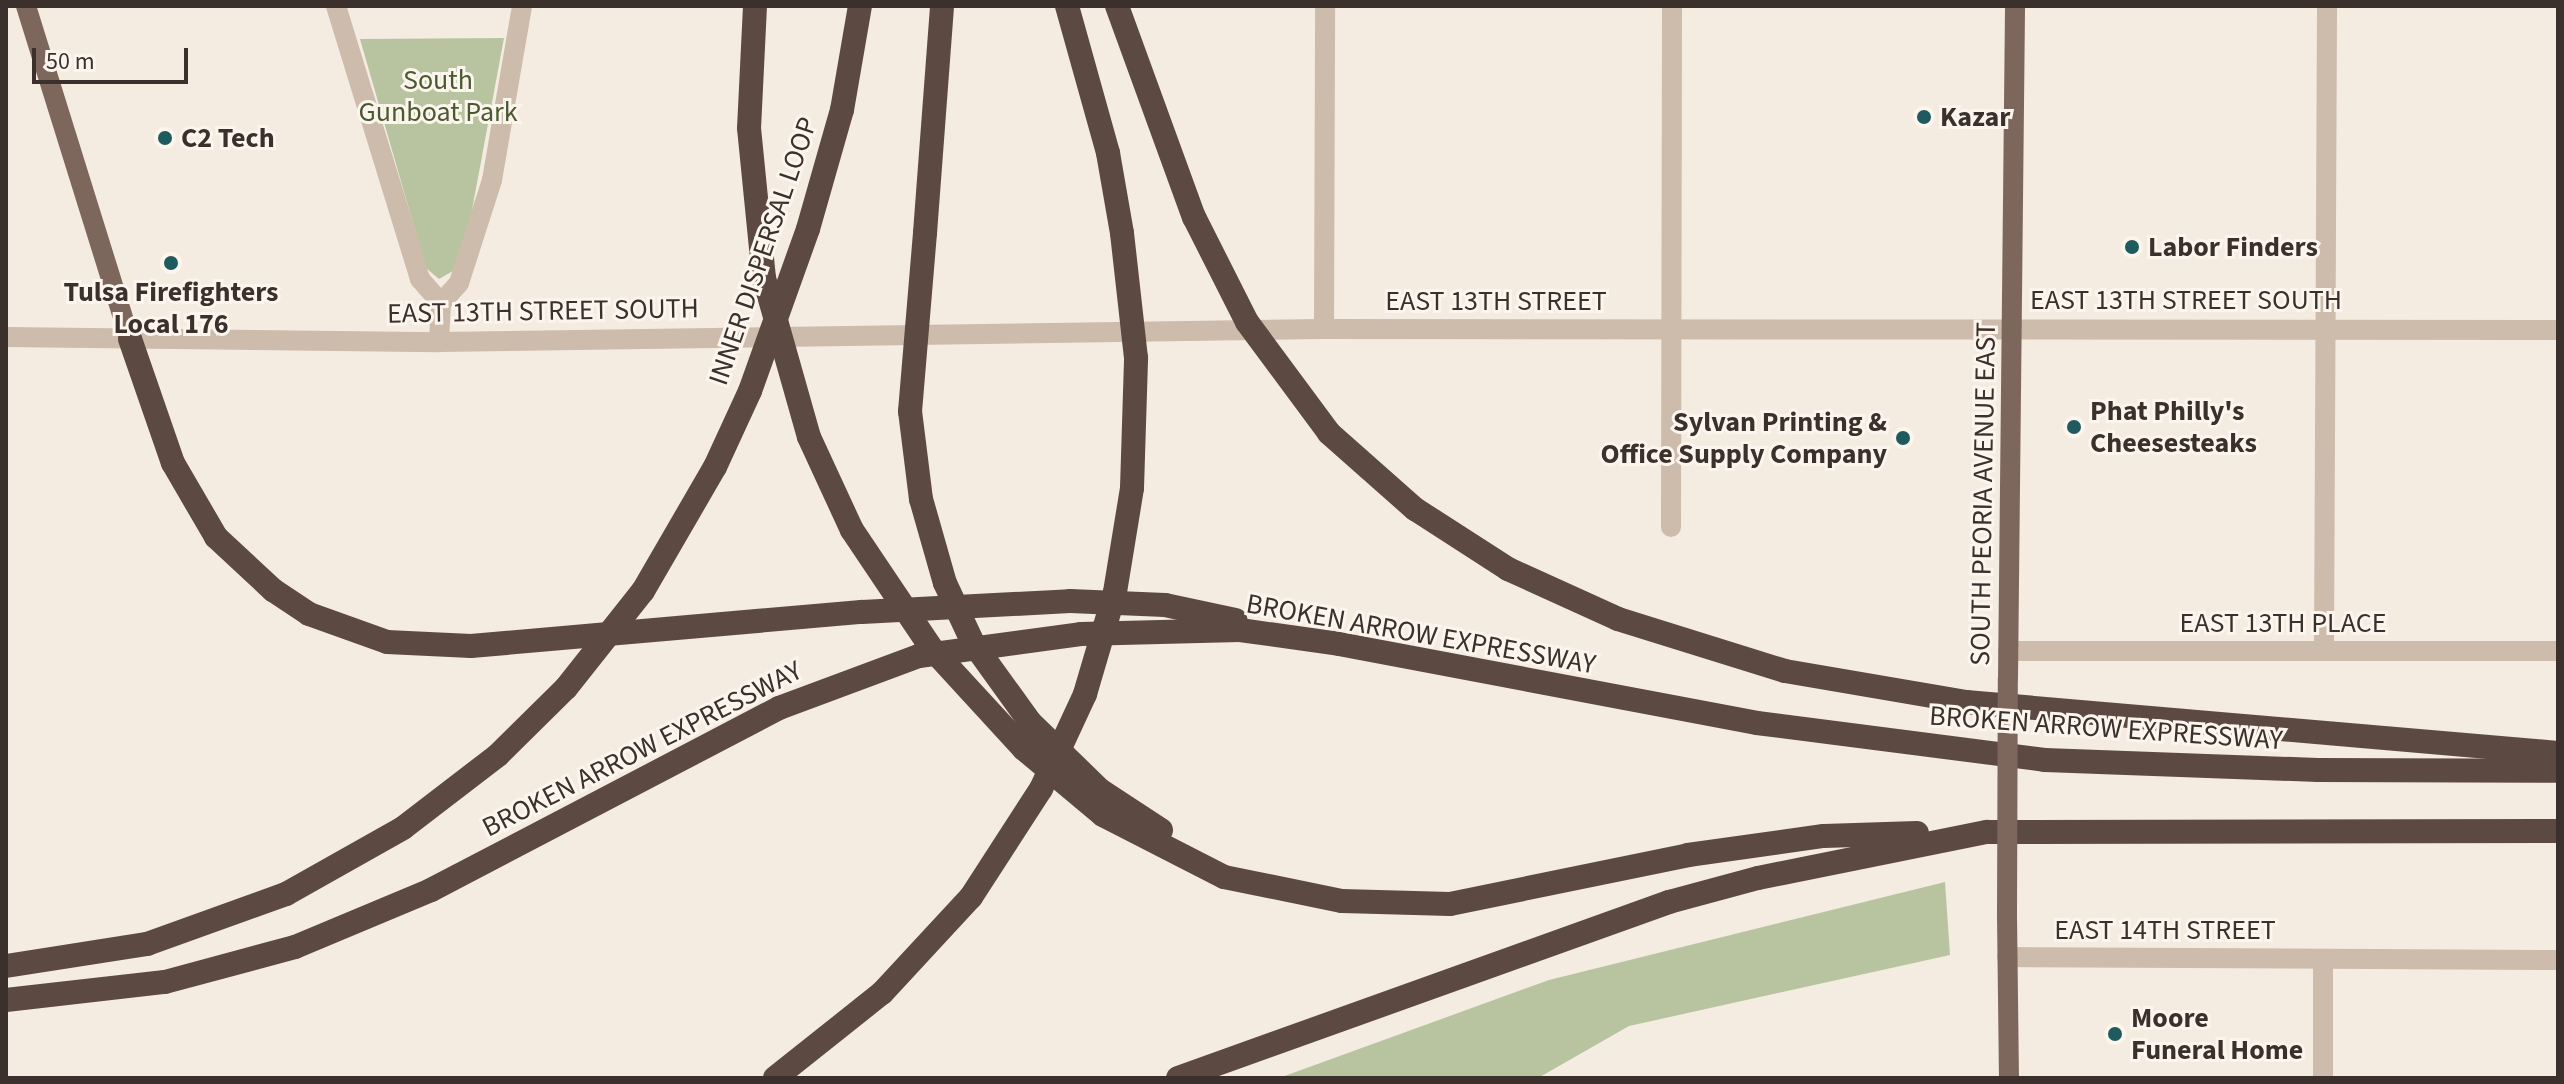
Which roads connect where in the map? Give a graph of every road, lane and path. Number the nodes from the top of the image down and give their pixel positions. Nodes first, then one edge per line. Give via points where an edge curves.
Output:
1 (26, 6) edge
2 (336, 6) edge
3 (522, 6) edge
4 (755, 6) edge
5 (860, 6) edge
6 (942, 6) edge
7 (1067, 6) edge
8 (1117, 6) edge
9 (1325, 6) edge
10 (1672, 6) edge
11 (2015, 6) edge
12 (2327, 6) edge
13 (441, 303) junction
14 (2012, 328) junction
15 (2326, 328) junction
16 (1322, 329) junction
17 (1671, 329) junction
18 (2558, 330) edge
19 (6, 337) edge
20 (130, 339) junction
21 (439, 342) junction
22 (1671, 527) dead end
23 (1339, 644) junction
24 (2324, 650) junction
25 (2008, 651) junction
26 (2558, 651) edge
27 (2558, 753) edge
28 (2558, 771) edge
29 (2558, 831) edge
30 (1987, 832) junction
31 (1226, 870) junction
32 (2007, 957) junction
33 (2323, 959) junction
34 (2558, 960) edge
35 (6, 966) edge
36 (6, 1000) edge
37 (775, 1078) edge
38 (1178, 1078) edge
39 (2009, 1078) edge
40 (2323, 1078) edge

1 - 20 main road
2 - 13 street via 420,279
3 - 13 street via 492,180 459,283
4 - 31 highway, bridge via 749,128 764,278 809,437 852,530 932,649 1024,749 1103,815
5 - 35 highway, INNER DISPERSAL LOOP, bridge via 842,110 808,229 750,391 715,467 643,591 566,688 498,755 403,828 286,894 147,944
6 - 31 highway, bridge via 911,372 913,452 932,544 973,643 1013,702 1075,769 1135,815
7 - 37 highway, bridge via 1108,153 1122,233 1132,300 1136,409 1124,544 1085,694 1019,828 971,897 911,965 835,1034
8 - 27 highway, bridge via 1194,217 1247,322 1329,433 1415,509 1508,569 1618,619 1785,671 1966,702
9 - 16 street
10 - 17 street
11 - 14 main road, SOUTH PEORIA AVENUE EAST
12 - 15 street
13 - 21 street
14 - 15 street, EAST 13TH STREET SOUTH
14 - 17 street, EAST 13TH STREET SOUTH
14 - 25 main road, SOUTH PEORIA AVENUE EAST
15 - 18 street, EAST 13TH STREET SOUTH
15 - 24 street
16 - 17 street, EAST 13TH STREET
16 - 21 street, EAST 13TH STREET SOUTH
17 - 22 street
19 - 20 street, EAST 13TH STREET SOUTH
20 - 21 street, EAST 13TH STREET SOUTH
20 - 23 highway via 173,463 216,537 243,566 309,614 387,642 429,648 531,642 862,612 1070,601 1165,605
23 - 28 highway, BROKEN ARROW EXPRESSWAY via 1572,691 1935,749 2222,768
23 - 36 highway, BROKEN ARROW EXPRESSWAY via 1240,630 1141,630 919,656 779,708 370,919 205,973 127,988
24 - 25 street, EAST 13TH PLACE
24 - 26 street, EAST 13TH PLACE
25 - 32 main road, SOUTH PEORIA AVENUE EAST, bridge
29 - 30 highway
30 - 31 highway via 1824,836 1688,855 1450,904 1382,904 1298,893
30 - 38 highway via 1772,875 1669,902
32 - 33 street, EAST 14TH STREET
32 - 39 main road, SOUTH PEORIA AVENUE EAST
33 - 34 street, EAST 14TH STREET
33 - 40 street

